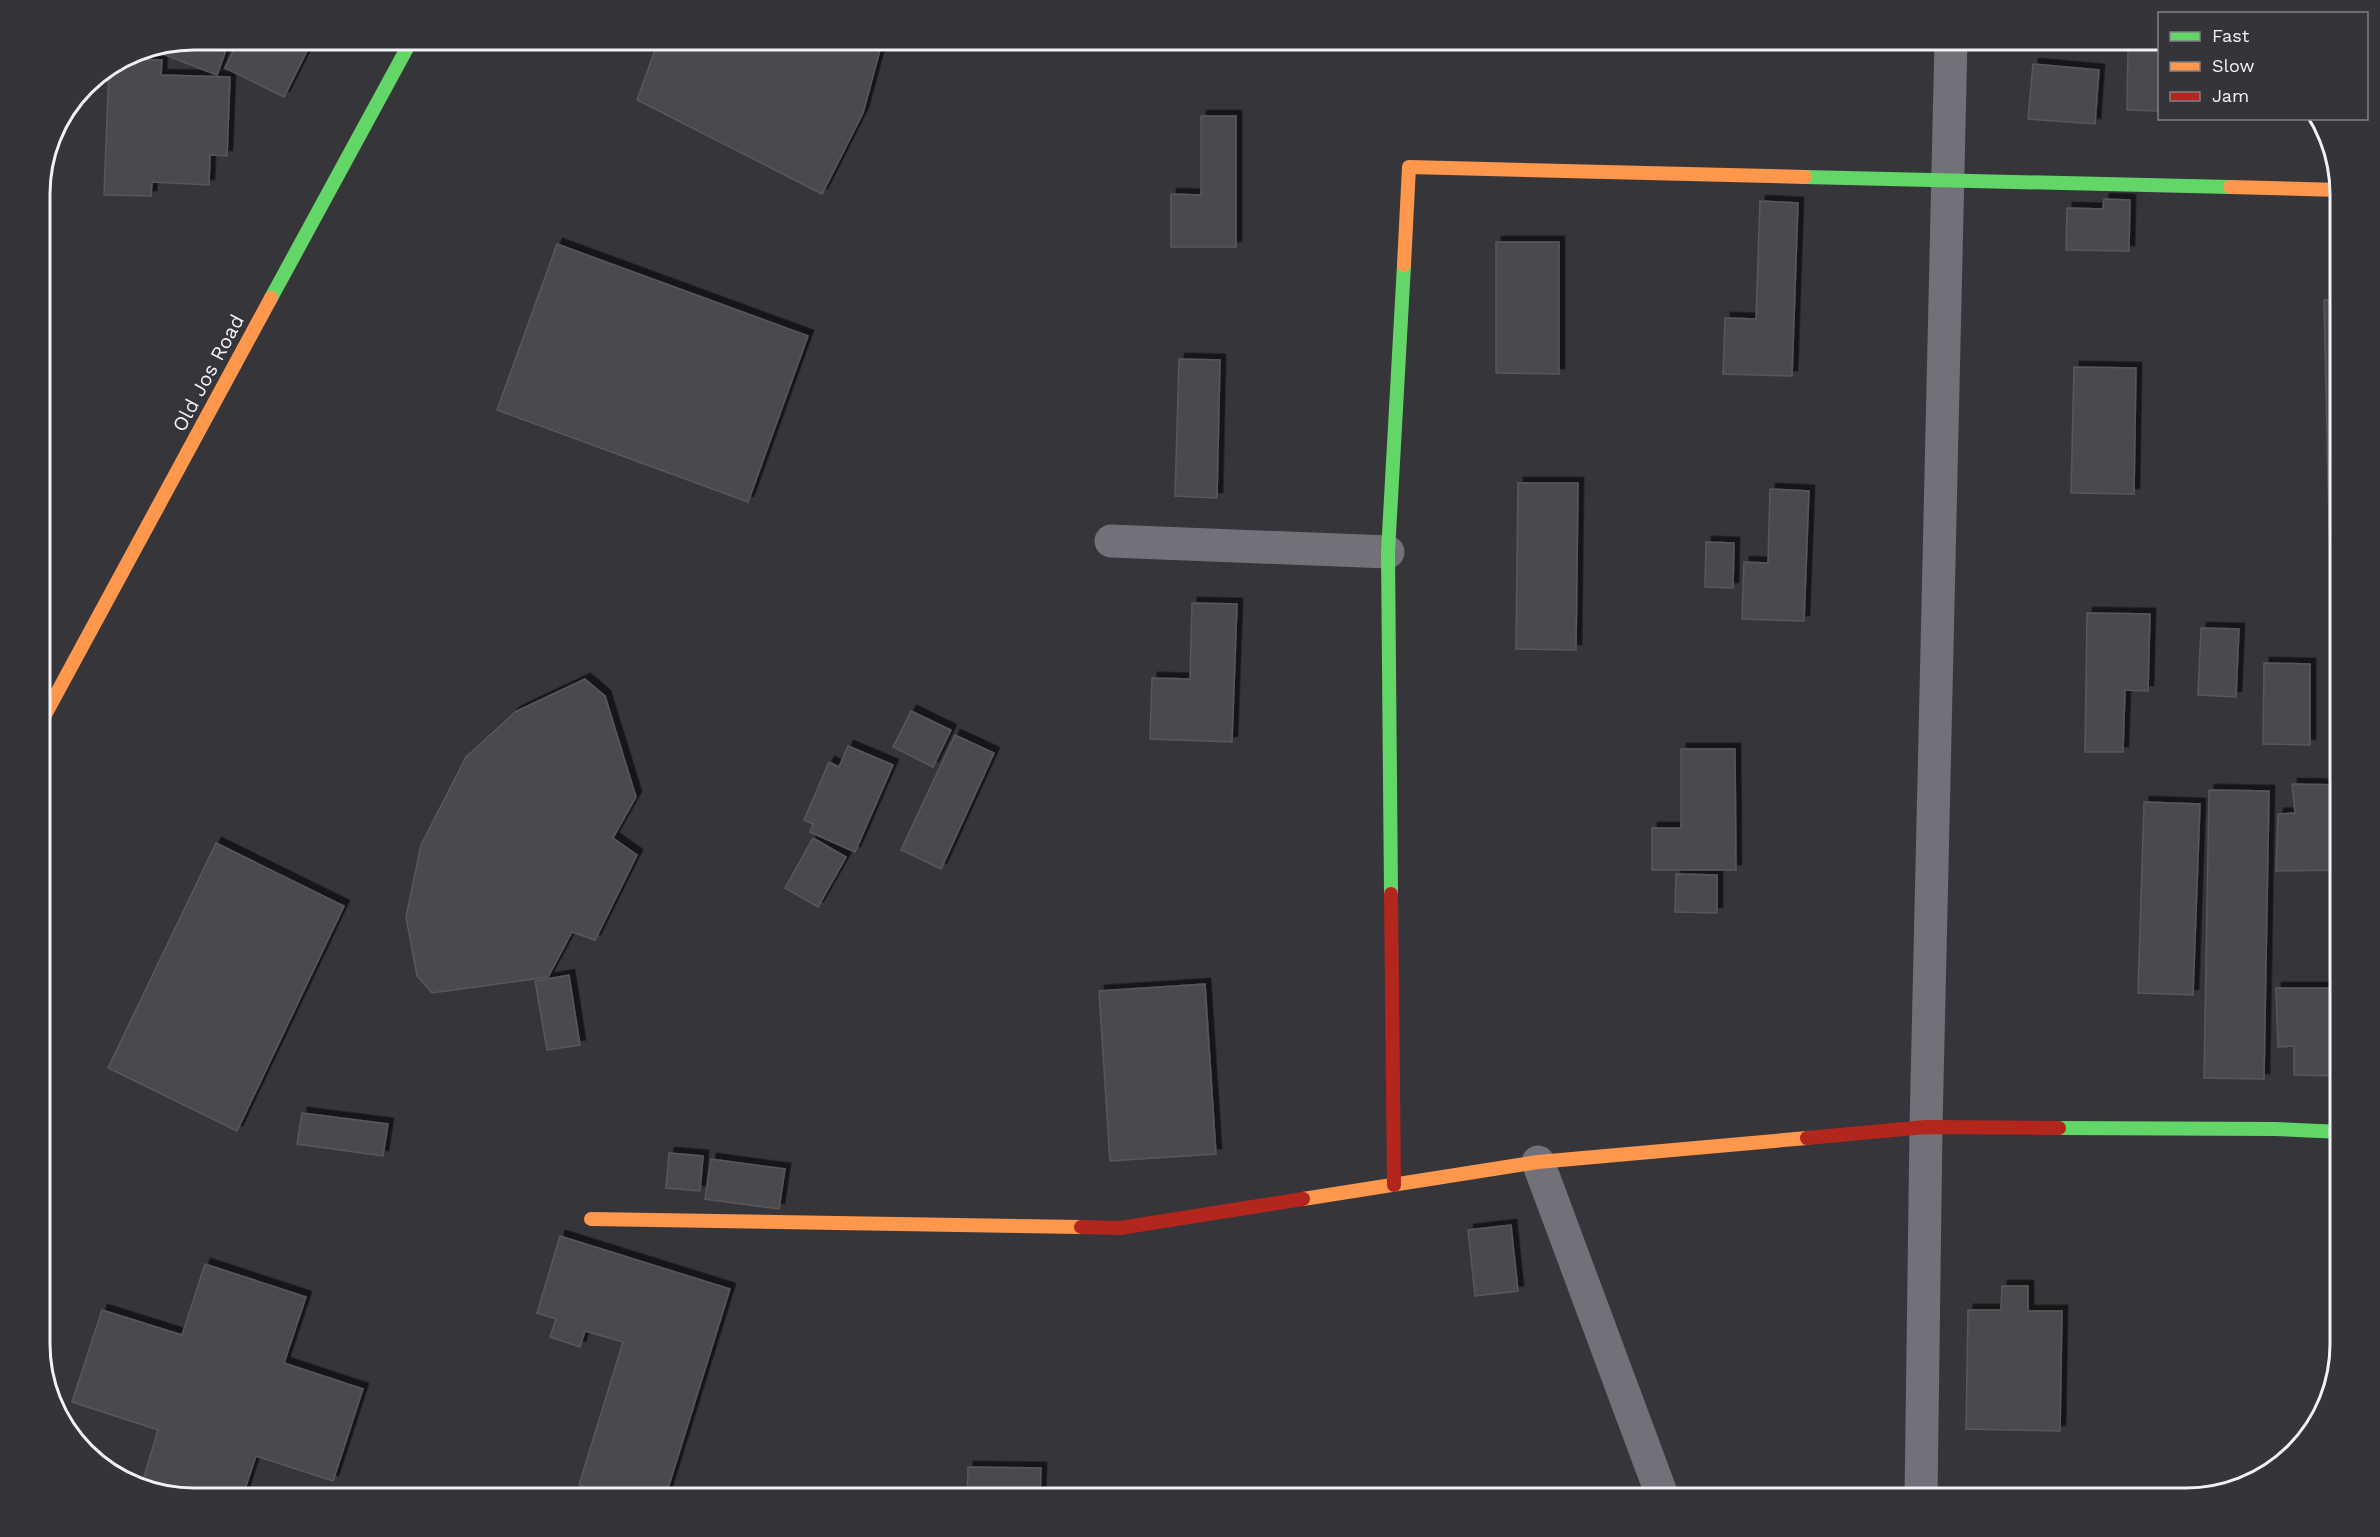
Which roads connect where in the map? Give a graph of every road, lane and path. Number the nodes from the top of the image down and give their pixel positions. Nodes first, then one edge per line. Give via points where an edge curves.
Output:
1 (406, 50) edge
2 (1951, 50) edge
3 (1947, 180) junction
4 (2331, 190) edge
5 (1111, 540) dead end
6 (1388, 552) junction
7 (50, 706) edge
8 (1926, 1127) junction
9 (2331, 1132) edge
10 (1538, 1162) junction
11 (1394, 1185) junction
12 (591, 1219) dead end
13 (1659, 1488) edge
14 (1921, 1488) edge

1 - 7 street, Old Jos Road
2 - 3 street
3 - 4 street
3 - 6 street via 1409,166
3 - 8 street
5 - 6 street
6 - 11 street
8 - 9 street
8 - 10 street
8 - 14 street
10 - 11 street
10 - 13 street
11 - 12 street via 1120,1228

